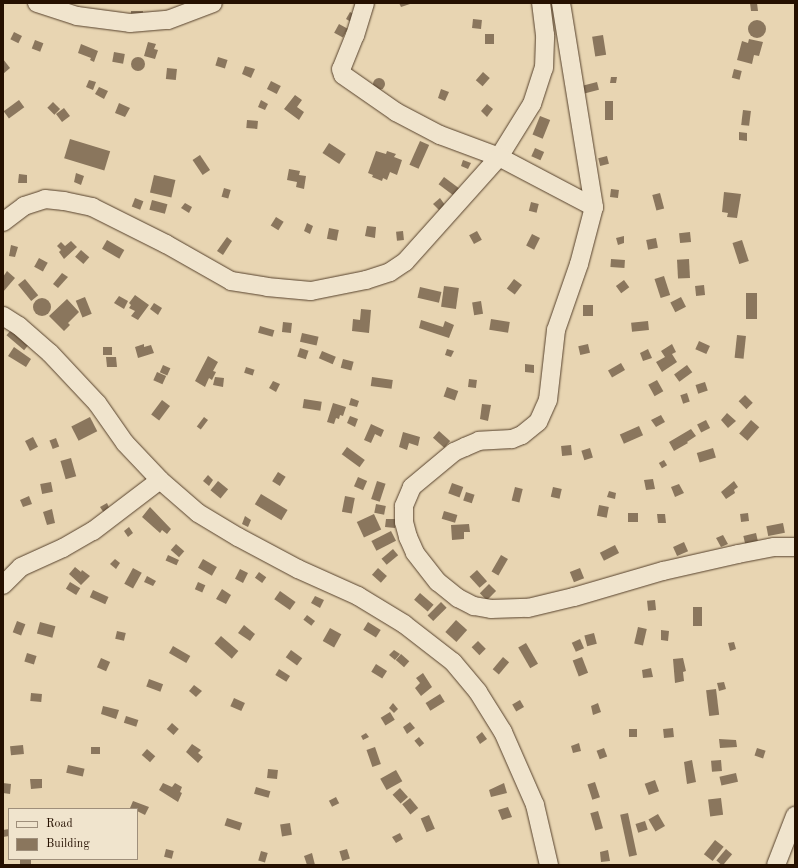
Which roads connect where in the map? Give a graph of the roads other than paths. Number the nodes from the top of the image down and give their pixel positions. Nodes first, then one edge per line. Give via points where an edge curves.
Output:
1 (37, 3) edge
2 (213, 3) edge
3 (365, 3) edge
4 (540, 3) edge
5 (561, 3) edge
6 (499, 157) junction
7 (594, 207) junction
8 (3, 222) edge
9 (3, 316) edge
10 (160, 480) junction
11 (795, 547) edge
12 (3, 585) edge
13 (795, 816) edge
14 (549, 865) edge
15 (776, 865) edge

1 - 2 street via 77,16 130,23 168,20
3 - 6 street via 340,69 342,75 396,112 440,135
4 - 6 street via 545,36 544,68 532,104
5 - 7 street
6 - 7 street
6 - 8 street via 405,262 390,272 366,280 311,291 231,282 166,244 92,207 45,199 24,206
7 - 11 street via 577,270 556,330 548,400 543,415 522,435 479,441 454,452 412,487 404,506 404,522 415,553 438,582 458,598 474,606 492,610 528,608 663,571 774,547
9 - 10 street via 19,326 50,353 97,403 125,443
10 - 12 street via 93,531 21,567
10 - 14 street via 198,513 298,569 358,596 404,624 453,662 478,692 503,732 535,805
13 - 15 street

